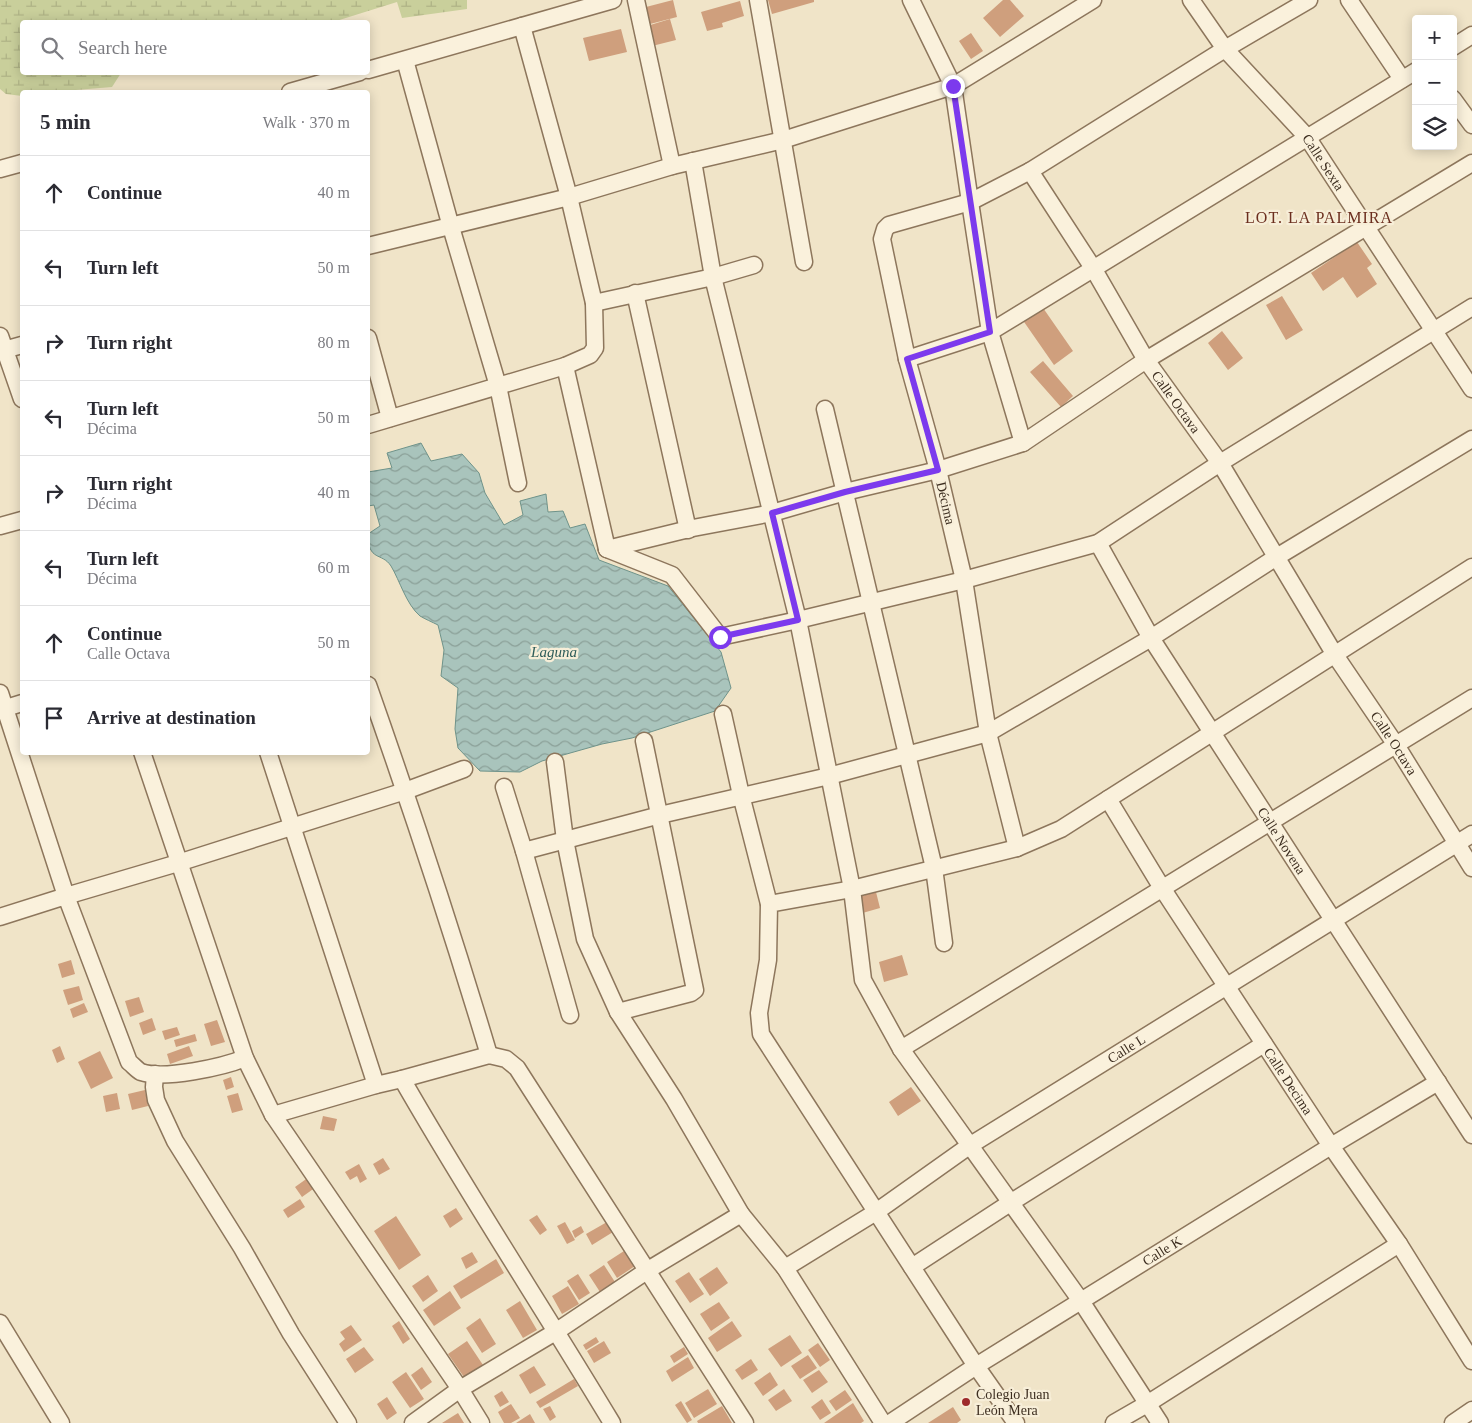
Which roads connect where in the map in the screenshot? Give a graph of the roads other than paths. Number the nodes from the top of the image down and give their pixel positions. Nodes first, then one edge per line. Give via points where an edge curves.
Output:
1 (613, 0) edge
2 (636, 0) edge
3 (758, 0) edge
4 (911, 0) edge
5 (1093, 0) edge
6 (1191, 0) edge
7 (1309, 0) edge
8 (1349, 0) edge
9 (522, 26) junction
10 (1472, 35) edge
11 (1457, 44) edge
12 (1225, 49) junction
13 (405, 60) junction
14 (370, 69) edge
15 (350, 75) edge
16 (1409, 75) edge
17 (953, 86) junction
18 (300, 90) edge
19 (1457, 104) edge
20 (1472, 125) edge
21 (1307, 137) junction
22 (783, 140) junction
23 (693, 161) junction
24 (20, 163) edge
25 (1472, 163) edge
26 (672, 166) junction
27 (0, 168) edge
28 (1030, 171) junction
29 (569, 197) junction
30 (970, 202) junction
31 (451, 227) junction
32 (1365, 227) junction
33 (370, 246) edge
34 (804, 262) dead end
35 (754, 265) dead end
36 (1093, 268) junction
37 (713, 277) junction
38 (634, 293) junction
39 (594, 302) junction
40 (1472, 307) edge
41 (1434, 331) junction
42 (990, 332) junction
43 (20, 344) edge
44 (370, 345) edge
45 (1, 346) edge
46 (907, 359) junction
47 (1146, 360) junction
48 (565, 366) junction
49 (498, 386) junction
50 (1472, 389) edge
51 (20, 394) edge
52 (825, 409) dead end
53 (390, 418) junction
54 (370, 424) edge
55 (1472, 439) edge
56 (1023, 443) junction
57 (1220, 464) junction
58 (938, 470) junction
59 (518, 483) dead end
60 (845, 492) junction
61 (772, 513) junction
62 (20, 521) edge
63 (0, 526) edge
64 (688, 530) junction
65 (1098, 543) junction
66 (606, 549) junction
67 (1275, 558) junction
68 (1472, 567) edge
69 (964, 580) junction
70 (871, 602) junction
71 (798, 620) junction
72 (1151, 638) junction
73 (1335, 655) junction
74 (370, 691) edge
75 (1472, 698) edge
76 (20, 703) edge
77 (2, 704) edge
78 (723, 714) dead end
79 (1213, 732) junction
80 (988, 733) junction
81 (644, 741) dead end
82 (1396, 745) junction
83 (143, 755) edge
84 (269, 755) edge
85 (908, 755) junction
86 (555, 762) dead end
87 (464, 769) dead end
88 (829, 776) junction
89 (504, 787) dead end
90 (405, 790) junction
91 (741, 795) junction
92 (1108, 799) junction
93 (660, 815) junction
94 (1271, 822) junction
95 (292, 826) junction
96 (1472, 834) edge
97 (565, 840) junction
98 (1457, 844) junction
99 (1017, 848) junction
100 (524, 851) junction
101 (178, 863) junction
102 (934, 868) junction
103 (1472, 868) edge
104 (1162, 888) junction
105 (852, 889) junction
106 (66, 896) junction
107 (769, 904) junction
108 (0, 917) edge
109 (1334, 920) junction
110 (944, 943) dead end
111 (1227, 987) junction
112 (618, 1012) junction
113 (570, 1015) dead end
114 (1264, 1044) junction
115 (901, 1049) junction
116 (489, 1055) junction
117 (245, 1058) junction
118 (155, 1074) junction
119 (402, 1079) junction
120 (1438, 1082) junction
121 (376, 1085) junction
122 (273, 1114) junction
123 (1470, 1121) edge
124 (969, 1146) junction
125 (1331, 1146) junction
126 (1010, 1203) junction
127 (876, 1212) junction
128 (741, 1214) junction
129 (1399, 1244) junction
130 (912, 1267) junction
131 (785, 1268) junction
132 (648, 1270) junction
133 (1081, 1301) junction
134 (0, 1323) edge
135 (557, 1331) junction
136 (1472, 1361) edge
137 (976, 1366) junction
138 (460, 1390) junction
139 (1147, 1404) junction
140 (1472, 1410) edge
141 (61, 1423) edge
142 (348, 1423) edge
143 (412, 1423) edge
144 (481, 1423) edge
145 (612, 1423) edge
146 (745, 1423) edge
147 (883, 1423) edge
148 (890, 1423) edge
149 (1016, 1423) edge
150 (1114, 1423) edge
151 (1160, 1423) edge
152 (1453, 1423) edge

1 - 9 street
2 - 26 street
3 - 22 street
4 - 17 street
5 - 17 street
6 - 12 street, Calle Sexta
7 - 12 street
8 - 16 street
9 - 13 street
9 - 29 street
10 - 11 street
12 - 21 street, Calle Sexta
12 - 28 street
13 - 14 street
13 - 31 street
15 - 18 street
16 - 21 street
17 - 22 street
17 - 30 street
19 - 20 street
21 - 32 street, Calle Sexta
21 - 36 street
22 - 23 street
22 - 34 street
23 - 26 street
23 - 37 street
24 - 27 street
25 - 32 street
26 - 29 street
28 - 30 street
28 - 36 street, Calle Octava
29 - 31 street
29 - 39 street
30 - 42 street
30 - 46 street, Décima via 884,229 882,239
31 - 33 street
31 - 49 street
32 - 41 street, Calle Sexta
32 - 47 street
35 - 37 street
36 - 42 street
36 - 47 street, Calle Octava
37 - 38 street
37 - 61 street
38 - 39 street
38 - 64 street
39 - 48 street via 594,348 590,355
40 - 41 street
41 - 50 street, Calle Sexta
41 - 57 street
42 - 46 street
42 - 56 street
43 - 45 street
44 - 53 street
45 - 51 street
46 - 58 street, Décima
47 - 56 street
47 - 57 street, Calle Octava
48 - 49 street
48 - 66 street
49 - 53 street
49 - 59 street
52 - 60 street
53 - 54 street
55 - 67 street
56 - 58 street
57 - 65 street
57 - 67 street, Calle Octava
58 - 60 street
58 - 69 street, Décima
60 - 61 street
60 - 70 street
61 - 64 street
61 - 71 street
62 - 63 street
64 - 66 street
65 - 69 street
65 - 72 street, Calle Novena
66 - 71 street via 672,576 720,637
67 - 72 street
67 - 73 street, Calle Octava
68 - 73 street
69 - 70 street
69 - 80 street, Décima
70 - 71 street
70 - 85 street
71 - 88 street
72 - 79 street, Calle Novena
72 - 80 street
73 - 79 street
73 - 82 street, Calle Octava
74 - 90 street
75 - 82 street
76 - 77 street
77 - 106 street
78 - 91 street
79 - 92 street
79 - 94 street, Calle Novena
80 - 85 street
80 - 99 street, Décima
81 - 93 street
82 - 94 street
82 - 98 street, Calle Octava
83 - 101 street
84 - 95 street
85 - 88 street
85 - 102 street
86 - 97 street
87 - 90 street
88 - 91 street
88 - 105 street
89 - 100 street
90 - 95 street
90 - 116 street
91 - 93 street
91 - 107 street
92 - 99 street via 1061,829
92 - 104 street, Calle Decima
93 - 97 street
93 - 112 street via 695,990
94 - 104 street
94 - 109 street, Calle Novena
95 - 101 street
95 - 121 street
96 - 98 street, Calle L
97 - 100 street
97 - 112 street via 585,939
98 - 103 street, Calle Octava
98 - 109 street, Calle L
99 - 102 street
100 - 113 street
101 - 106 street
101 - 117 street
102 - 105 street
102 - 110 street
104 - 111 street, Calle Decima
104 - 115 street
105 - 107 street
105 - 115 street via 863,980
106 - 108 street
106 - 118 street via 129,1062 139,1071
107 - 127 street via 768,960 759,1013 761,1034
109 - 111 street, Calle L
109 - 120 street, Calle Novena
111 - 114 street, Calle Decima
111 - 124 street, Calle L
112 - 128 street via 674,1099
114 - 125 street, Calle Decima
114 - 126 street
115 - 124 street
116 - 119 street
116 - 132 street via 506,1059 518,1068
117 - 118 street via 230,1064
117 - 122 street
118 - 142 street via 156,1100 175,1141
119 - 121 street
119 - 135 street via 434,1136
120 - 123 street, Calle Novena
120 - 125 street, Calle K
121 - 122 street
122 - 138 street
124 - 126 street
124 - 127 street, Calle L
125 - 129 street, Calle Decima
125 - 133 street, Calle K
126 - 130 street
126 - 133 street
127 - 130 street
127 - 131 street, Calle L
128 - 131 street
128 - 132 street
129 - 136 street, Calle Decima
129 - 139 street
130 - 137 street
131 - 147 street
132 - 135 street
132 - 146 street
133 - 137 street, Calle K
133 - 139 street
134 - 141 street
135 - 138 street
135 - 145 street
137 - 148 street, Calle K
137 - 149 street
138 - 143 street
138 - 144 street
139 - 150 street
139 - 151 street
140 - 152 street

